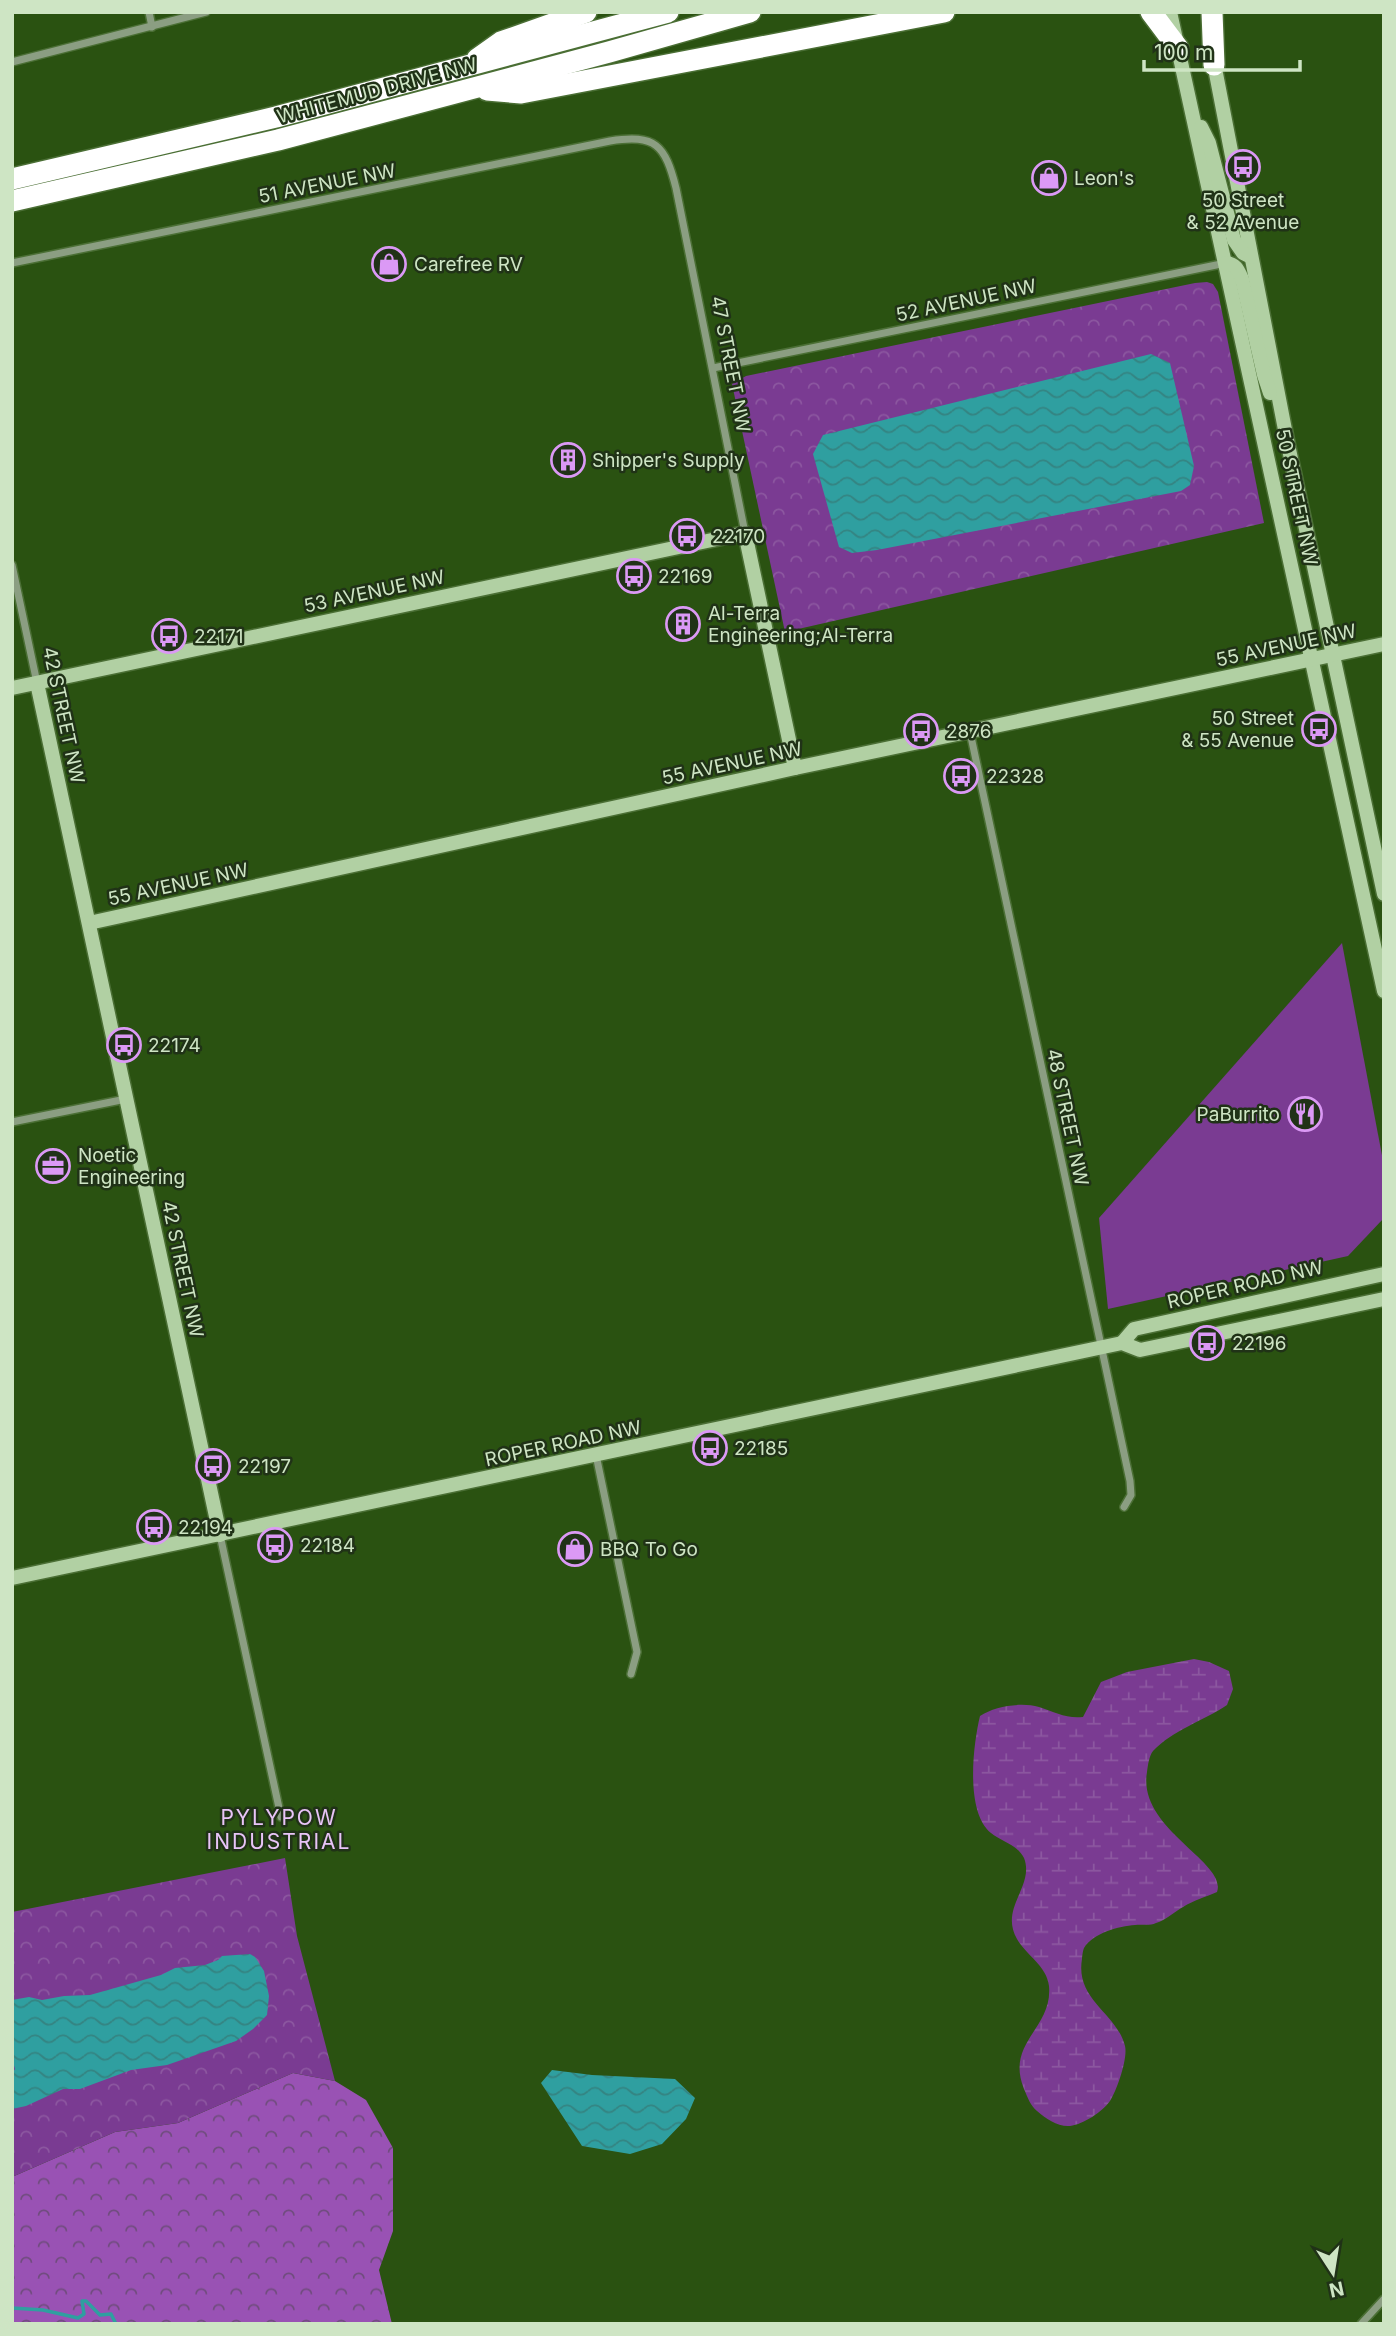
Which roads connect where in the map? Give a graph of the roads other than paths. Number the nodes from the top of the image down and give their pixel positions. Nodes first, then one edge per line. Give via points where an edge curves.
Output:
1 (149, 12) edge
2 (206, 12) edge
3 (586, 12) edge
4 (668, 12) edge
5 (750, 12) edge
6 (944, 12) edge
7 (1152, 12) edge
8 (1170, 12) edge
9 (1203, 12) edge
10 (1212, 12) edge
11 (152, 27) junction
12 (1178, 48) junction
13 (12, 62) edge
14 (1214, 65) junction
15 (463, 69) junction
16 (471, 89) junction
17 (1190, 104) junction
18 (648, 141) joint
19 (12, 179) edge
20 (12, 201) edge
21 (1251, 257) junction
22 (12, 263) edge
23 (1226, 263) junction
24 (713, 368) junction
25 (1287, 440) junction
26 (745, 533) junction
27 (12, 565) edge
28 (1384, 644) edge
29 (1332, 655) junction
30 (1312, 659) junction
31 (37, 683) junction
32 (12, 688) edge
33 (970, 732) junction
34 (795, 768) junction
35 (1384, 894) edge
36 (89, 923) junction
37 (1384, 991) edge
38 (126, 1099) junction
39 (12, 1122) edge
40 (1384, 1261) edge
41 (1384, 1274) edge
42 (1346, 1281) junction
43 (1384, 1299) edge
44 (1356, 1305) junction
45 (1384, 1306) edge
46 (1122, 1343) junction
47 (1102, 1348) junction
48 (596, 1455) junction
49 (1124, 1507) dead end
50 (220, 1535) junction
51 (12, 1577) edge
52 (631, 1674) dead end
53 (281, 1817) dead end
54 (1384, 2300) edge
55 (1361, 2324) edge

1 - 11 street
2 - 11 street
3 - 15 highway via 501,42
4 - 15 highway, WHITEMUD DRIVE NW
5 - 16 highway, WHITEMUD DRIVE NW
6 - 16 highway via 521,93
7 - 12 highway
8 - 12 main road, 50 STREET NW
9 - 14 main road, 50 STREET NW
10 - 14 highway
11 - 13 street
12 - 17 main road, 50 STREET NW
14 - 21 main road, 50 STREET NW
15 - 19 highway, WHITEMUD DRIVE NW
16 - 20 highway, WHITEMUD DRIVE NW via 265,143
17 - 21 main road via 1209,143 1234,240
17 - 23 main road, 50 STREET NW
18 - 22 street, 51 AVENUE NW via 610,141
18 - 24 street, 47 STREET NW via 658,146 669,163
21 - 25 main road, 50 STREET NW
23 - 24 street, 52 AVENUE NW
23 - 25 main road via 1238,269 1242,279 1264,374
23 - 30 main road, 50 STREET NW
24 - 26 street, 47 STREET NW
25 - 29 main road, 50 STREET NW
26 - 31 main road, 53 AVENUE NW
26 - 34 main road, 47 STREET NW
27 - 31 street, 42 STREET NW
28 - 29 main road, 55 AVENUE NW
29 - 30 main road, 55 AVENUE NW
29 - 35 main road, 50 STREET NW
30 - 33 main road, 55 AVENUE NW
30 - 37 main road, 50 STREET NW
31 - 32 main road, 53 AVENUE NW
31 - 36 main road, 42 STREET NW
33 - 34 main road, 55 AVENUE NW
33 - 47 street, 48 STREET NW
34 - 36 main road, 55 AVENUE NW
36 - 38 main road, 42 STREET NW
38 - 39 street
38 - 50 main road, 42 STREET NW
40 - 42 main road
41 - 42 main road, ROPER ROAD NW
42 - 46 main road, ROPER ROAD NW via 1134,1329
43 - 44 main road, ROPER ROAD NW
44 - 45 main road
44 - 46 main road, ROPER ROAD NW via 1140,1350
46 - 47 main road, ROPER ROAD NW
47 - 48 main road, ROPER ROAD NW
47 - 49 street, 48 STREET NW via 1130,1481 1131,1495
48 - 50 main road, ROPER ROAD NW
48 - 52 street via 637,1652
50 - 51 main road, ROPER ROAD NW
50 - 53 street, 42 STREET NW
54 - 55 street

